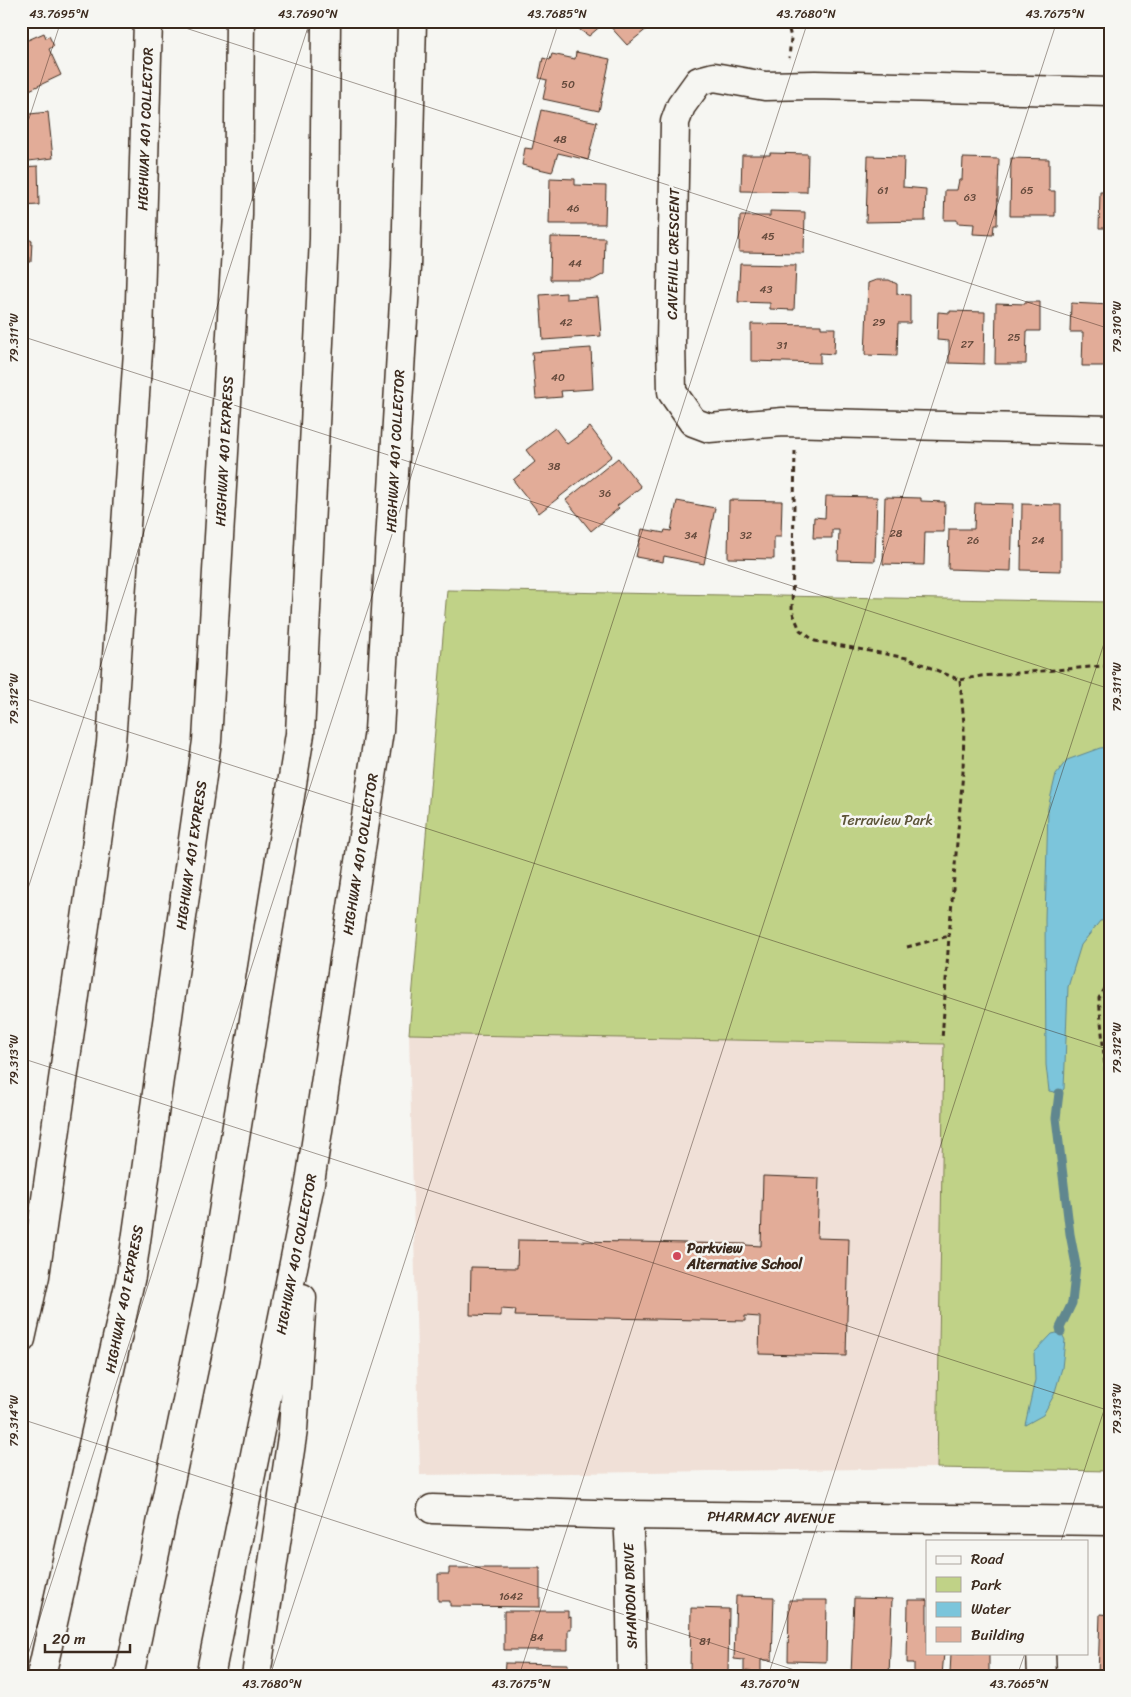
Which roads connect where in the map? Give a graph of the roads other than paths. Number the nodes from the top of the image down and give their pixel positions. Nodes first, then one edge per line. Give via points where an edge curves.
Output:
1 (148, 21) edge
2 (240, 21) edge
3 (326, 21) edge
4 (412, 21) edge
5 (1110, 92) edge
6 (1110, 430) edge
7 (310, 1189) junction
8 (21, 1339) edge
9 (432, 1509) dead end
10 (628, 1515) junction
11 (1110, 1521) edge
12 (1040, 1530) edge
13 (1041, 1654) edge
14 (41, 1676) edge
15 (129, 1676) edge
16 (210, 1676) edge
17 (256, 1676) edge
18 (632, 1676) edge
19 (1042, 1676) edge

1 - 8 main road, HIGHWAY 401 COLLECTOR via 139,337 111,743 35,1276
2 - 14 main road, HIGHWAY 401 EXPRESS via 238,215 207,740 131,1276
3 - 15 main road via 324,239 300,734 211,1287
4 - 7 main road, HIGHWAY 401 COLLECTOR via 406,267 379,731
5 - 6 main road, CAVEHILL CRESCENT via 765,86 714,77 699,81 681,106 676,122 671,342 672,392 693,422 709,428 796,422
7 - 16 main road, HIGHWAY 401 COLLECTOR
7 - 17 main road via 293,1430
9 - 10 main road, PHARMACY AVENUE
10 - 12 main road, PHARMACY AVENUE
10 - 18 main road, SHANDON DRIVE
11 - 12 main road, PHARMACY AVENUE
13 - 19 main road

